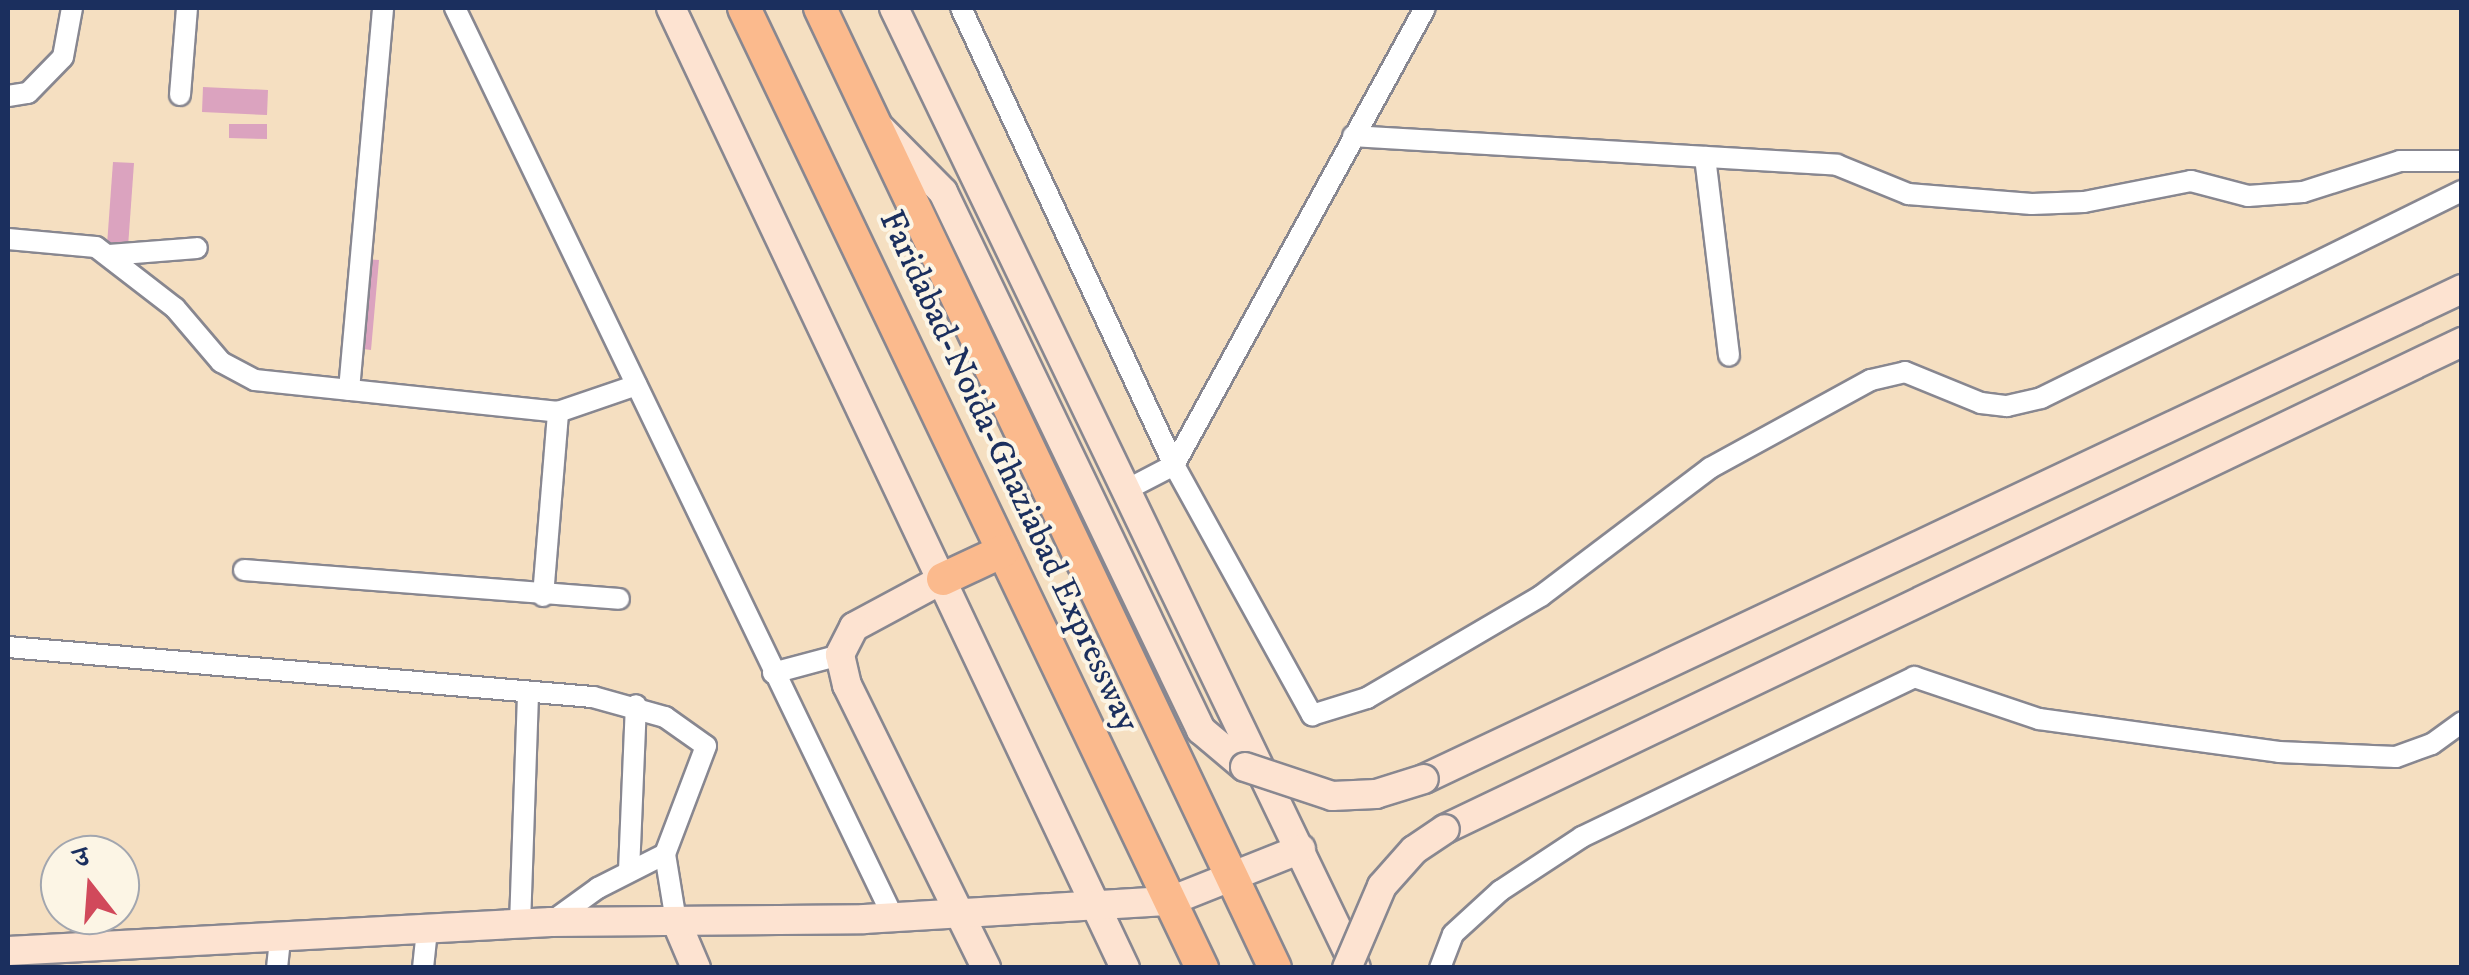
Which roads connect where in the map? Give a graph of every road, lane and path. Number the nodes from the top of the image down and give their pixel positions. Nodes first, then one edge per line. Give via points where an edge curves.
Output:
1 (72, 8) edge
2 (187, 8) edge
3 (383, 8) edge
4 (455, 8) edge
5 (670, 8) edge
6 (744, 8) edge
7 (820, 8) edge
8 (894, 8) edge
9 (961, 8) edge
10 (1425, 8) edge
11 (180, 95) dead end
12 (8, 96) edge
13 (876, 124) junction
14 (1353, 136) junction
15 (1705, 157) junction
16 (2462, 160) edge
17 (2462, 191) edge
18 (8, 239) edge
19 (197, 248) dead end
20 (109, 255) junction
21 (2462, 289) edge
22 (2462, 342) edge
23 (1729, 356) dead end
24 (637, 385) junction
25 (349, 390) junction
26 (558, 412) junction
27 (1174, 465) junction
28 (1126, 490) junction
29 (1004, 551) junction
30 (244, 570) dead end
31 (942, 579) junction
32 (543, 596) junction
33 (620, 599) dead end
34 (8, 647) edge
35 (840, 655) junction
36 (774, 673) junction
37 (528, 693) junction
38 (636, 705) junction
39 (2462, 722) edge
40 (1256, 772) junction
41 (1301, 848) junction
42 (666, 854) junction
43 (629, 871) junction
44 (1234, 881) junction
45 (1170, 901) junction
46 (1095, 905) junction
47 (961, 912) junction
48 (894, 917) junction
49 (676, 921) junction
50 (551, 922) junction
51 (520, 924) junction
52 (427, 930) junction
53 (280, 939) junction
54 (8, 951) edge
55 (277, 968) edge
56 (424, 968) edge
57 (696, 968) edge
58 (986, 968) edge
59 (1125, 968) edge
60 (1202, 968) edge
61 (1274, 968) edge
62 (1346, 968) edge
63 (1356, 968) edge
64 (1440, 968) edge

1 - 12 street via 63,57 28,93
2 - 11 street
3 - 25 street
4 - 24 street
5 - 31 street
6 - 29 main road, Faridabad-Noida-Ghaziabad Expressway
7 - 13 main road, Faridabad-Noida-Ghaziabad Expressway
8 - 28 street
9 - 27 street
10 - 14 street
13 - 40 street via 943,192 1201,730
13 - 44 main road, Faridabad-Noida-Ghaziabad Expressway
14 - 15 street
14 - 27 street
15 - 16 street via 1837,166 1908,194 2032,204 2084,202 2191,181 2248,196 2303,192 2400,162
15 - 23 street
17 - 27 street via 2041,398 2007,406 1981,402 1905,372 1870,380 1710,468 1541,596 1334,712 1312,714 1280,668
18 - 20 street via 75,242
19 - 20 street
20 - 25 street via 175,308 237,374
21 - 40 street, bridge via 1424,779 1376,794 1332,796
22 - 62 street, bridge via 1444,829 1382,886
24 - 26 street
24 - 36 street
25 - 26 street
26 - 32 street
27 - 28 street
28 - 40 street
29 - 31 main road
29 - 45 main road, Faridabad-Noida-Ghaziabad Expressway
30 - 32 street
31 - 35 street via 854,627
31 - 46 street
32 - 33 street
34 - 37 street
35 - 36 street
35 - 47 street via 847,685
36 - 48 street
37 - 38 street
37 - 51 street
38 - 42 street via 706,746
38 - 43 street
39 - 64 street via 2396,758 2280,752 2039,719 1914,676 1582,837 1500,891 1453,934
40 - 41 street
41 - 44 street
41 - 63 street
42 - 43 street
42 - 49 street via 666,892
43 - 50 street
44 - 45 street
44 - 61 main road, Faridabad-Noida-Ghaziabad Expressway
45 - 46 street
45 - 60 main road, Faridabad-Noida-Ghaziabad Expressway
46 - 47 street
46 - 59 street
47 - 48 street
47 - 58 street
48 - 49 street
49 - 50 street
49 - 57 street
50 - 51 street
51 - 52 street
52 - 53 street
52 - 56 street
53 - 54 street
53 - 55 street

